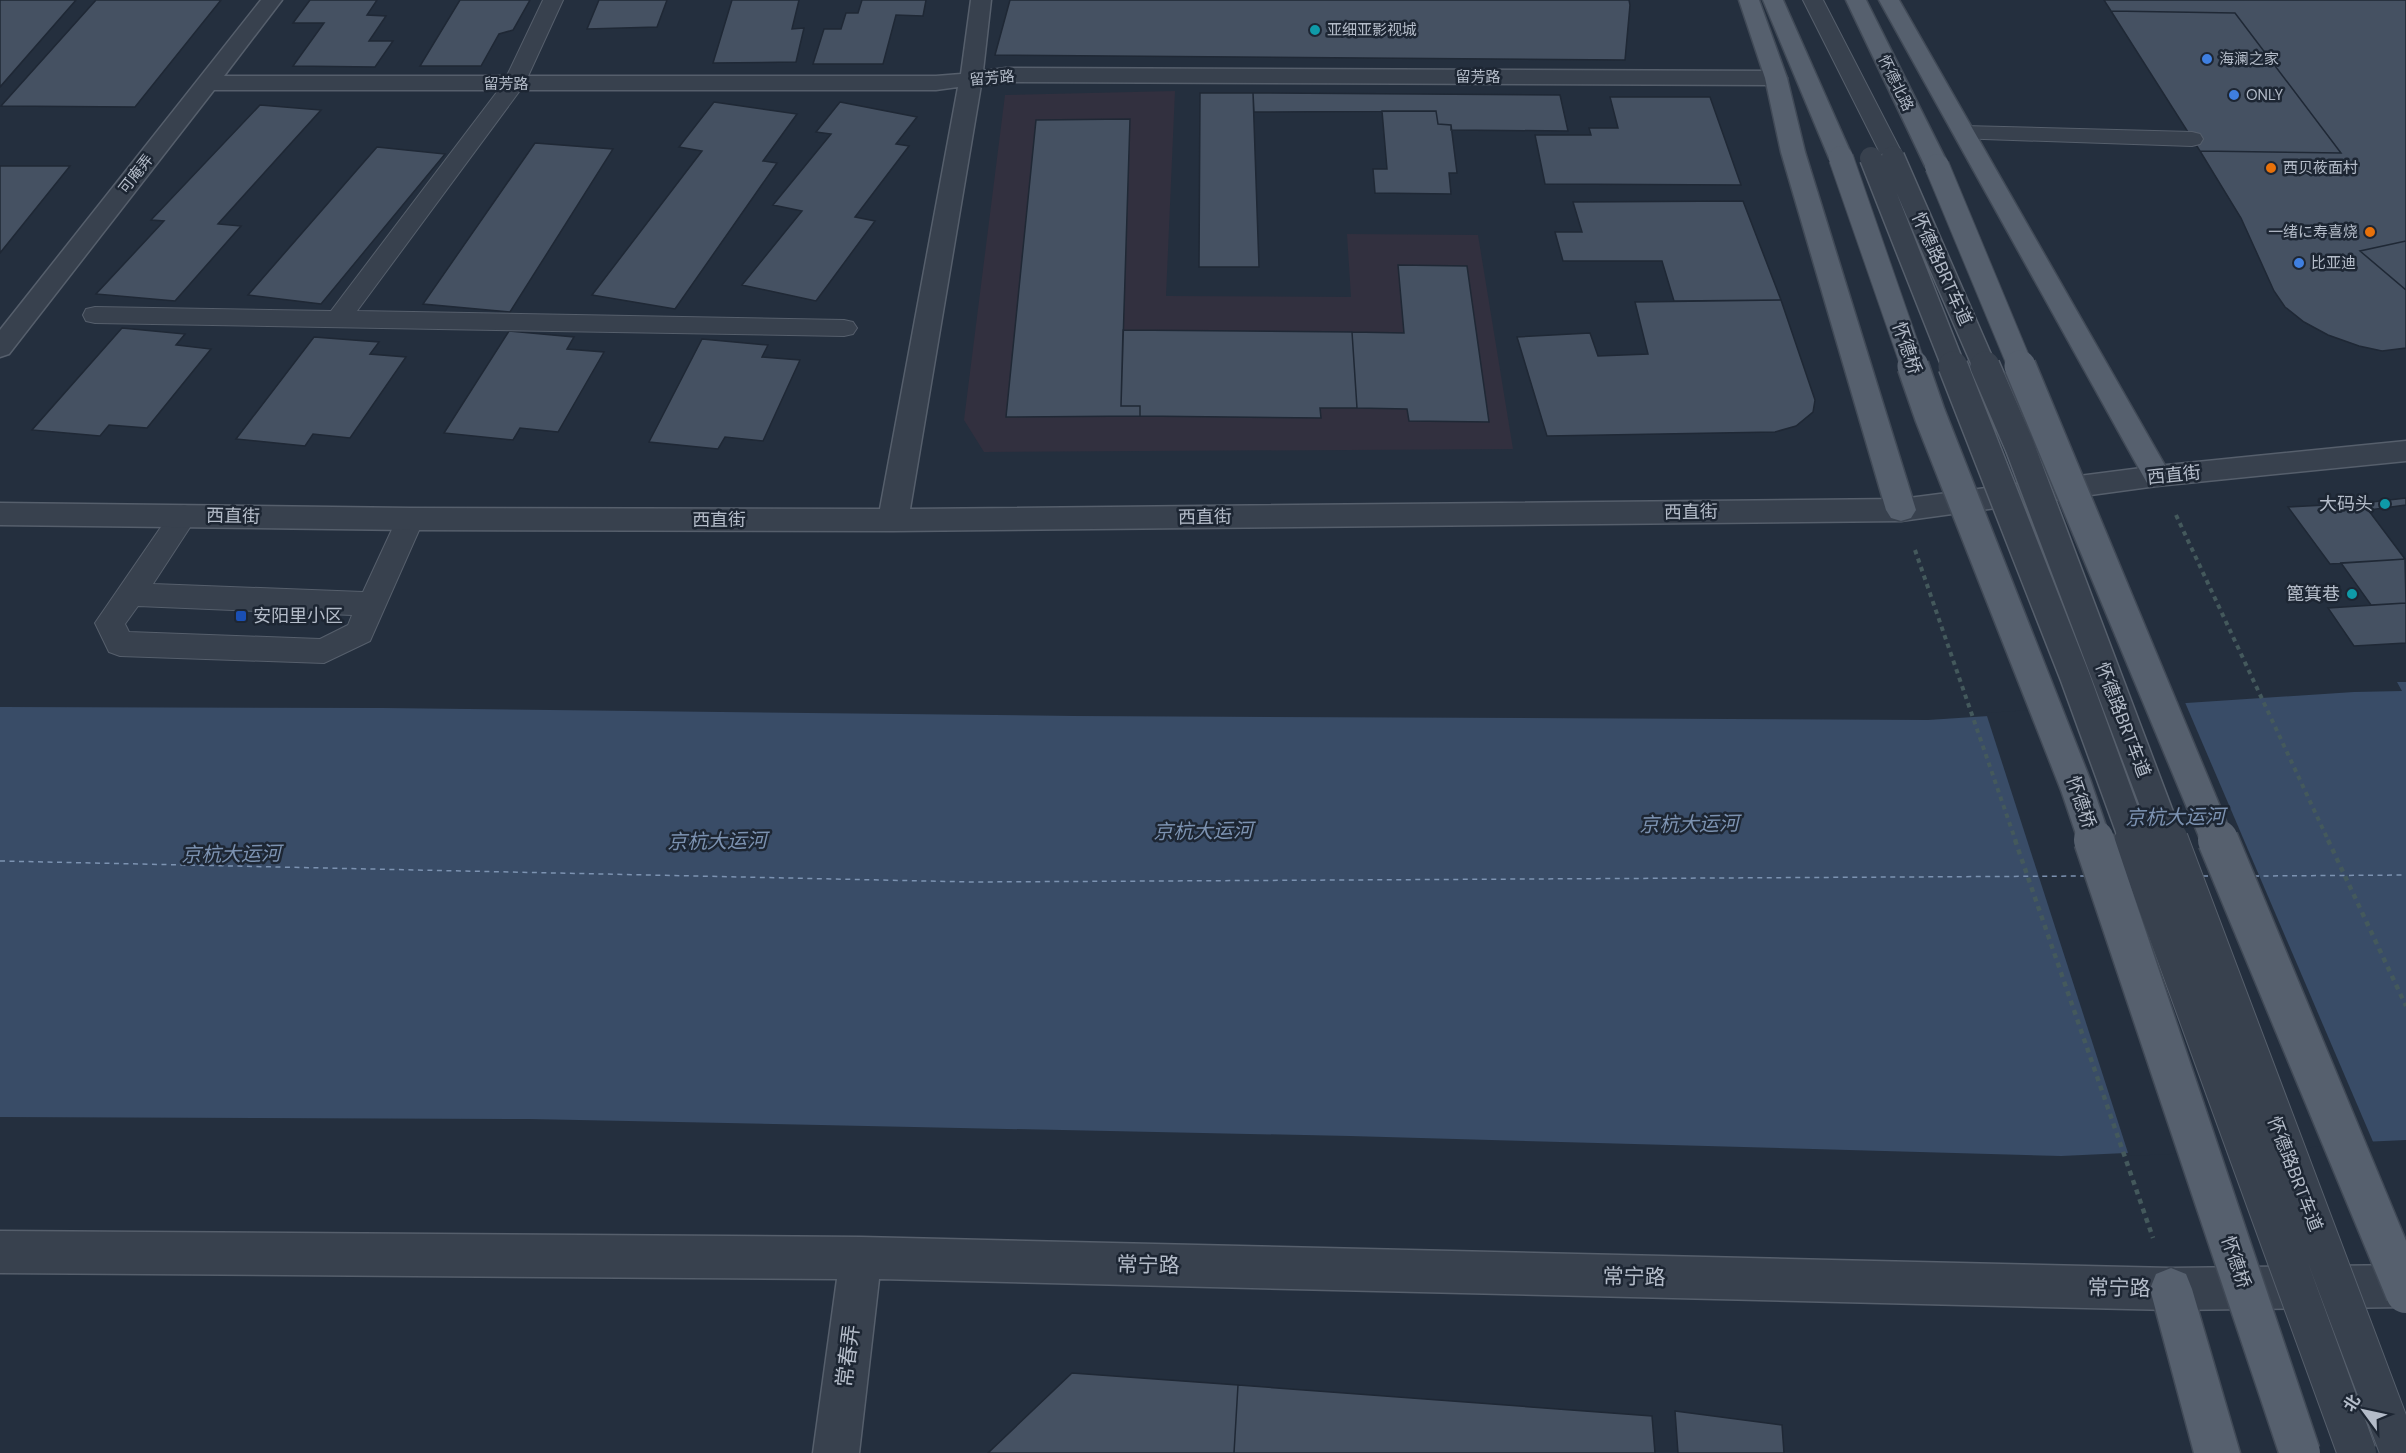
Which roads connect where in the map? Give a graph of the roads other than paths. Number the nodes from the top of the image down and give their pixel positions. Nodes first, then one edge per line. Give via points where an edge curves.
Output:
1 (272, 0) edge
2 (553, 0) edge
3 (981, 0) edge
4 (1749, 0) edge
5 (1773, 0) edge
6 (1800, 0) edge
7 (1813, 0) edge
8 (1856, 0) edge
9 (1889, 0) edge
10 (1776, 78) junction
11 (971, 79) junction
12 (208, 83) junction
13 (513, 85) junction
14 (1964, 133) junction
15 (2192, 139) dead end
16 (1868, 158) junction
17 (94, 315) dead end
18 (338, 319) junction
19 (844, 328) dead end
20 (0, 348) edge
21 (2406, 451) edge
22 (2157, 476) junction
23 (1901, 510) junction
24 (0, 514) edge
25 (184, 515) junction
26 (410, 519) junction
27 (893, 520) junction
28 (130, 594) junction
29 (373, 604) junction
30 (0, 1252) edge
31 (861, 1258) junction
32 (2406, 1286) edge
33 (2171, 1289) junction
34 (2406, 1293) edge
35 (836, 1453) edge
36 (2217, 1453) edge
37 (2300, 1453) edge
38 (2356, 1453) edge
39 (2400, 1453) edge

1 - 12 street, 可庵弄
2 - 13 lane
3 - 11 street
4 - 10 main road
5 - 16 main road
6 - 16 lane, 怀德路BRT车道
7 - 16 lane, 怀德路BRT车道
8 - 34 main road, 怀德北路, bridge via 1937,166
9 - 14 main road
10 - 11 street, 留芳路 via 1006,75
10 - 23 main road via 1793,152
11 - 13 street, 留芳路 via 936,83
11 - 27 street
12 - 13 street, 留芳路
12 - 20 street, 可庵弄
13 - 18 lane
14 - 15 lane
14 - 22 main road
16 - 37 main road, 怀德桥, bridge via 1930,415 2076,786
16 - 38 lane, 怀德路BRT车道, bridge via 2075,677
16 - 39 lane, 怀德路BRT车道, bridge via 2020,447
17 - 18 lane
18 - 19 lane
21 - 22 street, 西直街
22 - 23 street, 西直街
23 - 27 street, 西直街
24 - 25 street, 西直街
25 - 26 street, 西直街
25 - 28 lane
26 - 27 street, 西直街
26 - 29 lane
28 - 29 lane
28 - 29 lane via 110,623 120,644 324,651 359,633
30 - 31 street, 常宁路
31 - 33 street, 常宁路
31 - 35 street, 常春弄
32 - 33 street, 常宁路
33 - 36 main road

